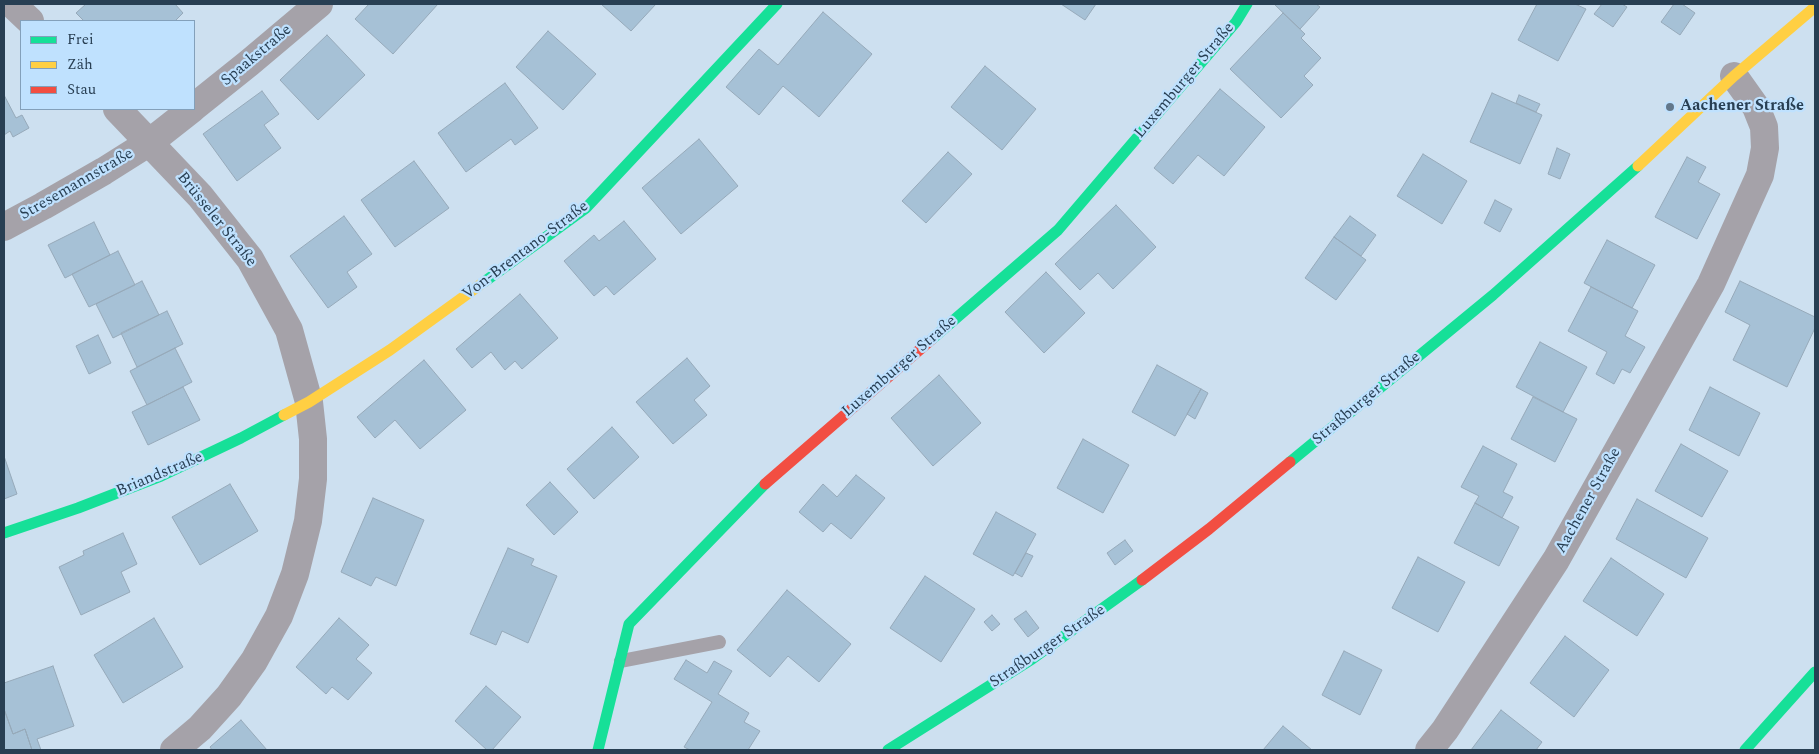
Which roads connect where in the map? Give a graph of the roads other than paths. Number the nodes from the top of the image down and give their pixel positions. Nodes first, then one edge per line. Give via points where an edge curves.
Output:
1 (12, 4) edge
2 (319, 4) edge
3 (777, 4) edge
4 (1247, 4) edge
5 (1815, 7) edge
6 (29, 20) edge
7 (1734, 76) junction
8 (195, 106) edge
9 (118, 110) edge
10 (190, 110) edge
11 (150, 142) junction
12 (4, 227) edge
13 (309, 402) junction
14 (4, 534) edge
15 (719, 642) dead end
16 (621, 661) junction
17 (1815, 672) edge
18 (901, 747) edge
19 (174, 750) edge
20 (598, 750) edge
21 (1429, 750) edge
22 (1746, 750) edge

1 - 6 street
2 - 8 street, Spaakstraße
3 - 13 street, Von-Brentano-Straße via 586,208 390,350
4 - 16 street, Luxemburger Straße via 1236,22 1058,230 763,485 629,624
5 - 7 street, Straßburger Straße
7 - 18 street, Straßburger Straße via 1533,260 1209,529 1069,633
7 - 21 street, Aachener Straße via 1756,107 1764,127 1765,148 1760,175 1711,284 1556,560
9 - 11 street, Brüsseler Straße
10 - 11 street, Spaakstraße
11 - 12 street, Stresemannstraße
11 - 13 street, Brüsseler Straße via 200,196 250,259 289,330
13 - 14 street, Briandstraße via 161,476
13 - 19 street, Brüsseler Straße via 313,479 308,521 292,583 279,616 254,661 229,696 200,728
15 - 16 lane
16 - 20 street, Luxemburger Straße
17 - 22 street

